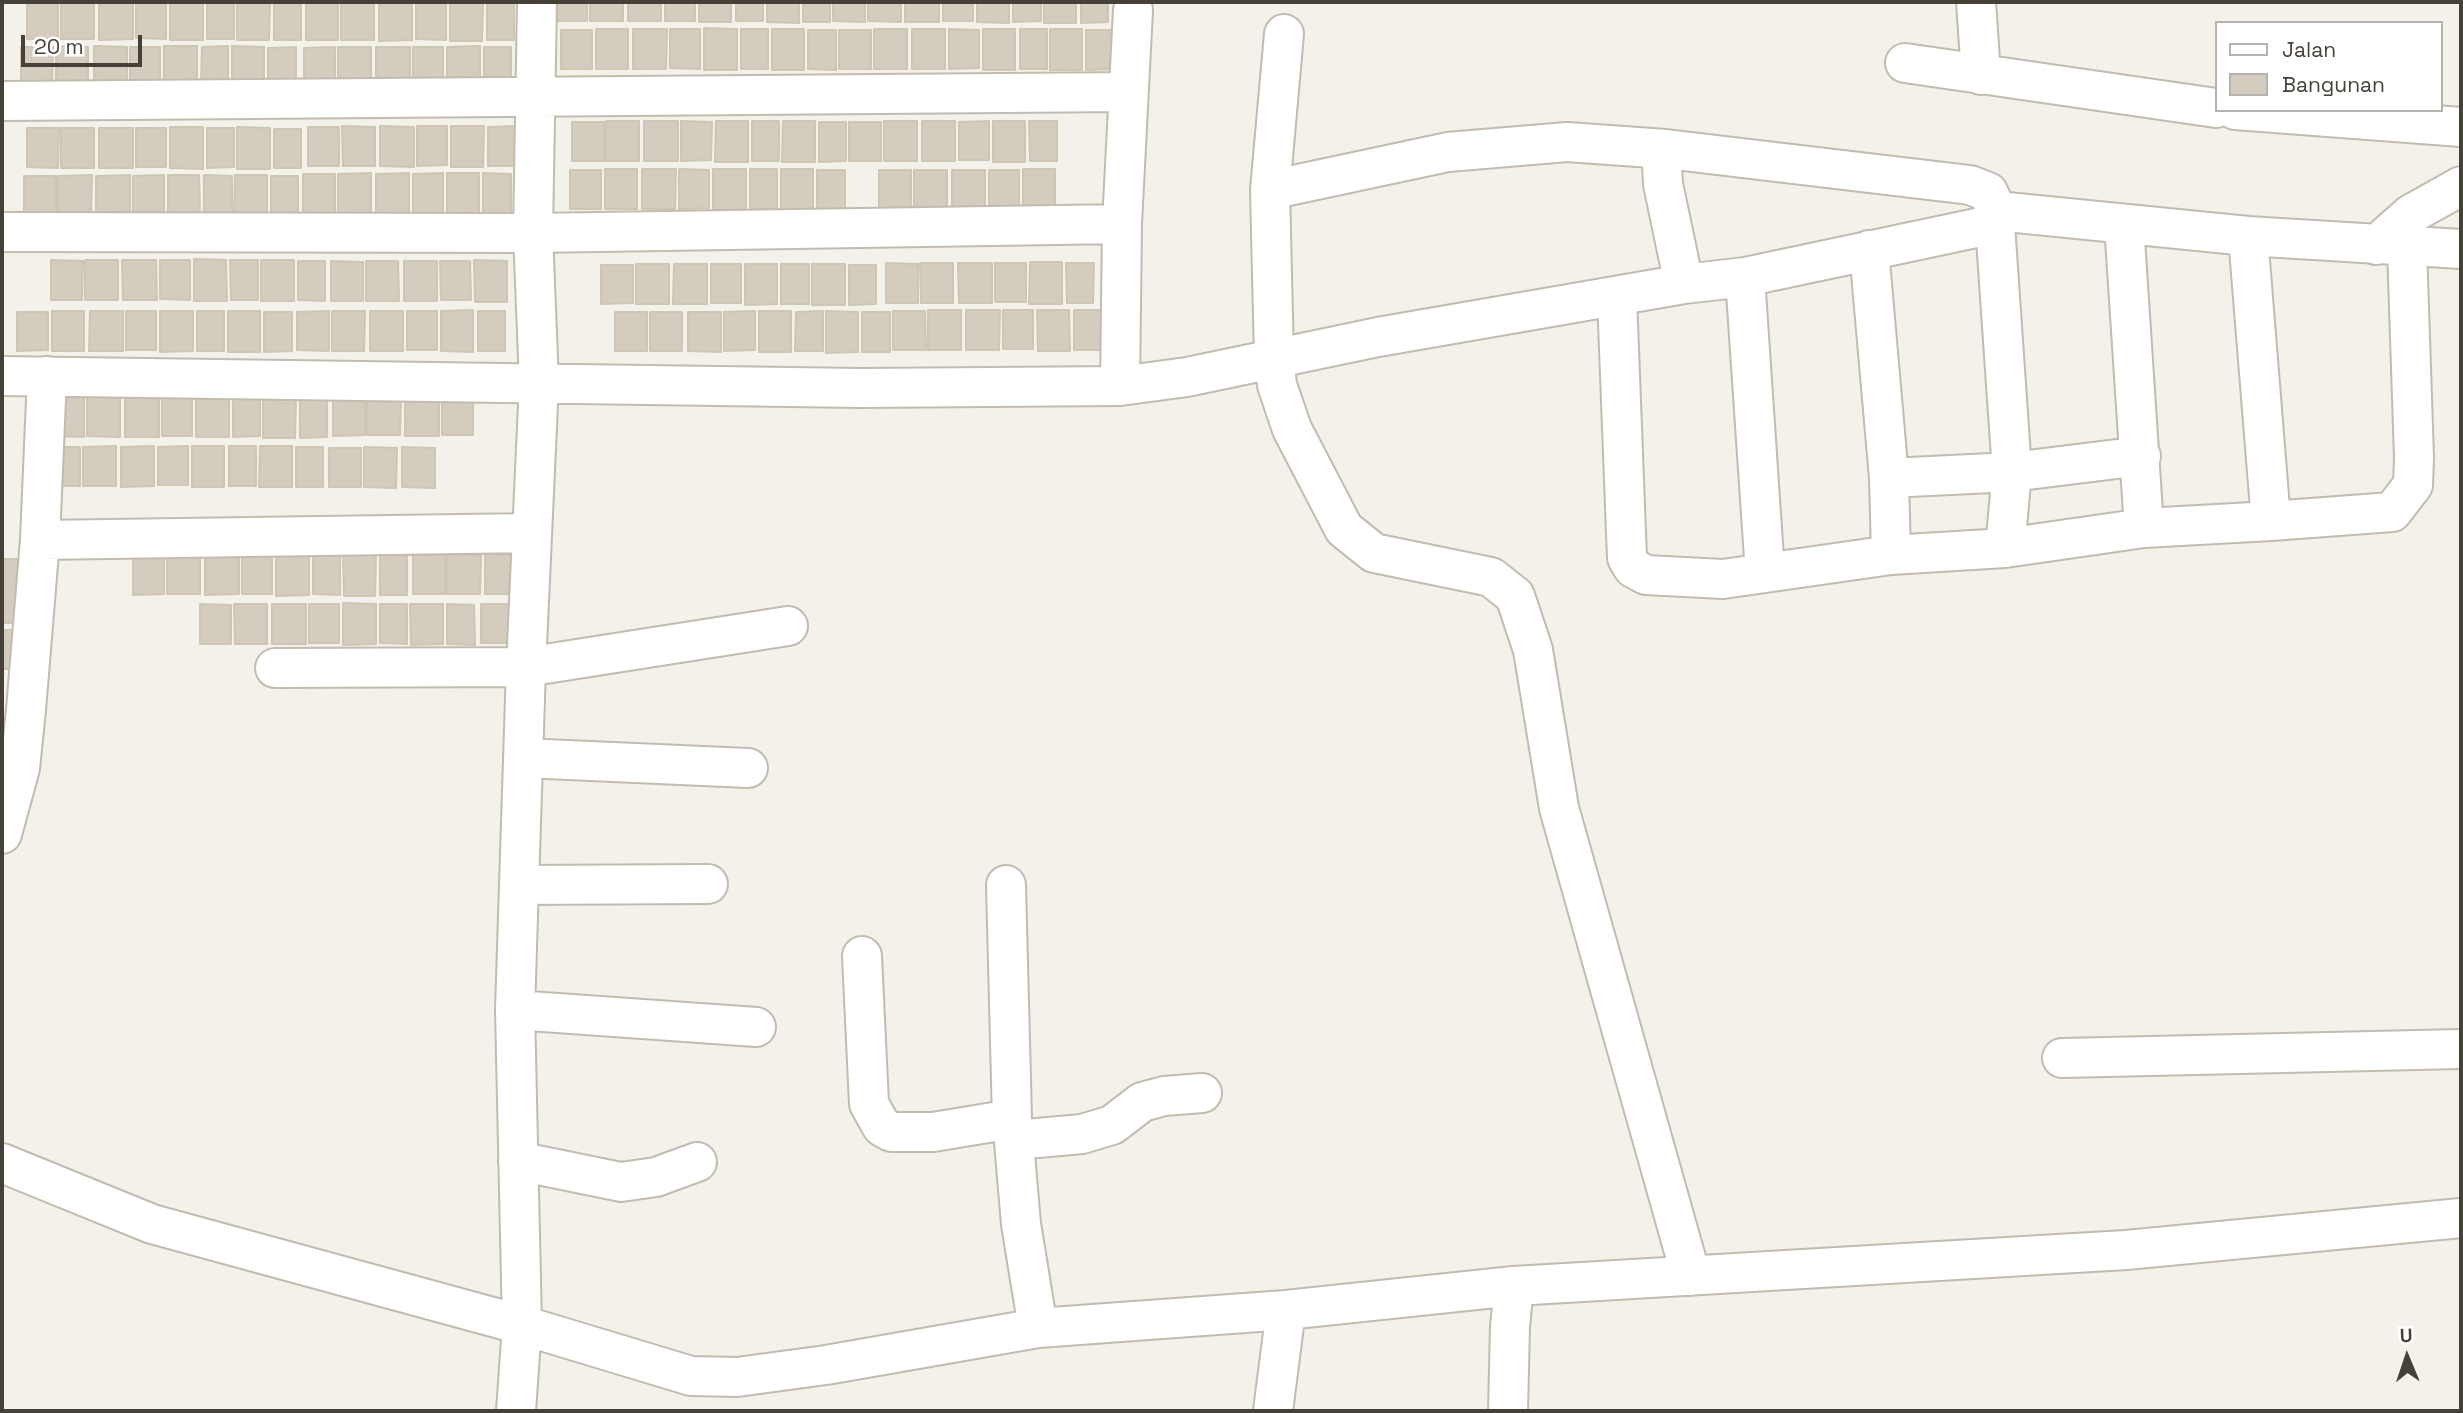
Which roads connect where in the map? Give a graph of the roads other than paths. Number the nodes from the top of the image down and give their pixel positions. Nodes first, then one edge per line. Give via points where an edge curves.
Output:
1 (537, 2) edge
2 (1976, 2) edge
3 (1133, 10) dead end
4 (1284, 34) dead end
5 (1905, 62) dead end
6 (1981, 75) junction
7 (1128, 92) junction
8 (534, 97) junction
9 (2, 102) edge
10 (2214, 108) edge
11 (2262, 112) edge
12 (2461, 127) edge
13 (1666, 149) junction
14 (2461, 186) edge
15 (1270, 190) junction
16 (1996, 217) junction
17 (1122, 224) junction
18 (2124, 224) junction
19 (2, 232) edge
20 (533, 233) junction
21 (2248, 236) junction
22 (2392, 246) junction
23 (2461, 249) edge
24 (1869, 250) junction
25 (1745, 277) junction
26 (1684, 284) junction
27 (1617, 297) junction
28 (1274, 358) junction
29 (2, 376) edge
30 (47, 376) junction
31 (539, 383) junction
32 (1120, 386) junction
33 (2141, 456) junction
34 (2012, 472) junction
35 (1888, 478) junction
36 (2271, 521) junction
37 (2144, 528) junction
38 (531, 533) junction
39 (40, 540) junction
40 (2005, 548) junction
41 (1891, 555) junction
42 (1765, 573) junction
43 (788, 626) dead end
44 (526, 667) junction
45 (275, 668) dead end
46 (523, 758) junction
47 (748, 768) dead end
48 (2, 834) edge
49 (708, 884) dead end
50 (520, 885) junction
51 (1006, 885) dead end
52 (862, 956) dead end
53 (515, 1010) junction
54 (756, 1027) dead end
55 (2461, 1049) edge
56 (2062, 1058) dead end
57 (1202, 1093) dead end
58 (1014, 1129) junction
59 (518, 1161) junction
60 (696, 1162) dead end
61 (2, 1164) edge
62 (2461, 1218) edge
63 (1691, 1276) junction
64 (1514, 1286) junction
65 (1286, 1310) junction
66 (522, 1325) junction
67 (1038, 1328) junction
68 (516, 1411) edge
69 (1273, 1411) edge
70 (1508, 1411) edge

1 - 8 street
2 - 6 street
3 - 7 street
4 - 15 street
5 - 6 street
6 - 10 street
7 - 8 street
7 - 17 street
8 - 9 street
8 - 20 street
11 - 12 street
13 - 15 street via 1567,142 1448,152
13 - 16 street via 1970,185 1988,192
13 - 26 street via 1663,184
14 - 22 street via 2411,214
15 - 28 street
16 - 18 street
16 - 24 street
16 - 34 street
17 - 20 street
17 - 32 street
18 - 21 street
18 - 33 street
19 - 20 street
20 - 31 street
21 - 22 street
21 - 36 street
22 - 23 street
22 - 36 street via 2413,485 2392,512
24 - 25 street
24 - 35 street
25 - 26 street
25 - 42 street
26 - 27 street
27 - 28 street
27 - 42 street via 1627,558 1646,575 1723,579
28 - 32 street
28 - 63 street via 1277,385 1292,429 1344,529 1374,553 1491,577 1515,596 1533,650 1559,808
29 - 30 street
30 - 31 street
30 - 39 street
31 - 32 street
31 - 38 street
33 - 34 street
33 - 37 street
34 - 35 street
34 - 40 street
35 - 41 street
36 - 37 street
37 - 40 street
38 - 39 street
38 - 44 street
39 - 48 street via 20,768
40 - 41 street
41 - 42 street
43 - 44 street
44 - 45 street
44 - 46 street
46 - 47 street
46 - 50 street
49 - 50 street
50 - 53 street
51 - 58 street
52 - 58 street via 869,1104 882,1127 891,1132
53 - 54 street
53 - 59 street
55 - 56 street
57 - 58 street via 1142,1102 1112,1125 1082,1134
58 - 67 street via 1021,1224
59 - 60 street via 621,1182 656,1177
59 - 66 street
61 - 66 street via 152,1224
62 - 63 street via 2126,1250
63 - 64 street
64 - 65 street
64 - 70 street
65 - 67 street
65 - 69 street
66 - 67 street via 691,1376 737,1377
66 - 68 street

